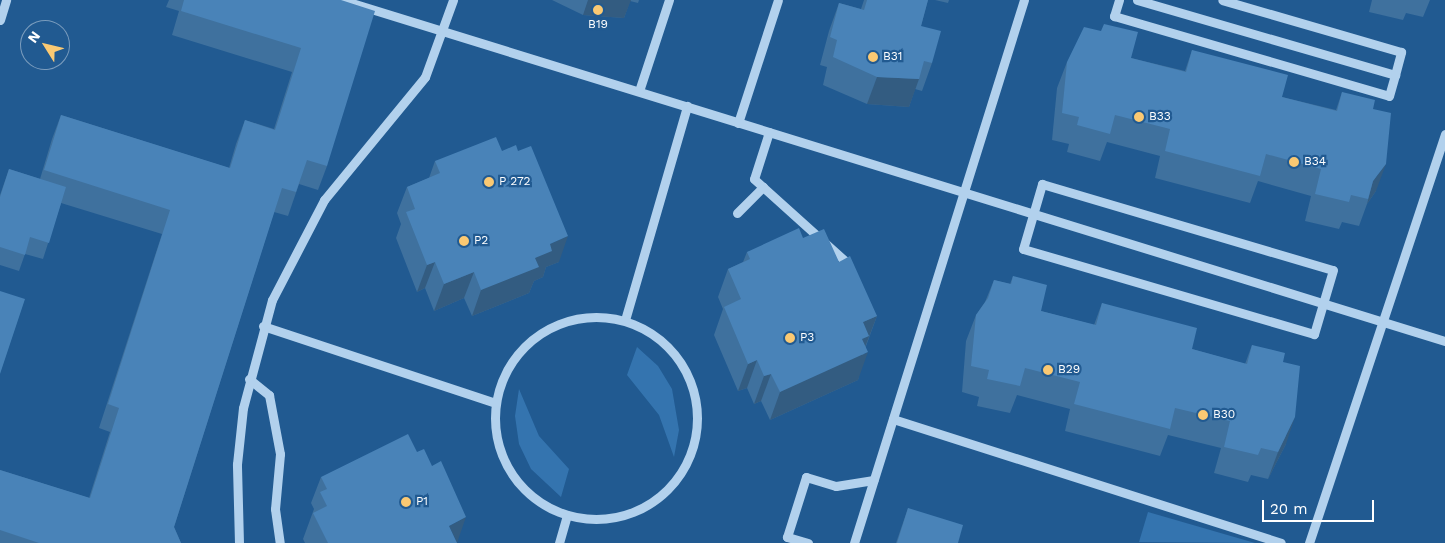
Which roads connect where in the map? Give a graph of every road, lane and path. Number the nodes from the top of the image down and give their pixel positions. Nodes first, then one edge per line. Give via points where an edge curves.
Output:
1 (6, 0) edge
2 (342, 0) edge
3 (454, 0) edge
4 (669, 0) edge
5 (778, 0) edge
6 (1024, 0) edge
7 (1119, 0) edge
8 (1137, 0) edge
9 (1222, 0) edge
10 (0, 20) edge
11 (443, 32) junction
12 (1395, 75) junction
13 (638, 92) junction
14 (687, 106) junction
15 (738, 123) junction
16 (769, 132) junction
17 (1445, 134) edge
18 (763, 187) junction
19 (964, 192) junction
20 (737, 213) dead end
21 (1033, 214) junction
22 (845, 261) edge
23 (1323, 303) junction
24 (625, 320) junction
25 (1382, 321) junction
26 (263, 326) junction
27 (1445, 341) edge
28 (249, 379) junction
29 (496, 403) junction
30 (893, 419) junction
31 (874, 480) junction
32 (567, 515) junction
33 (239, 543) edge
34 (280, 543) edge
35 (559, 543) edge
36 (808, 543) edge
37 (854, 543) edge
38 (1282, 543) edge
39 (1309, 543) edge

1 - 10 street
2 - 11 street
3 - 11 street
4 - 13 street
5 - 15 street
6 - 19 street
7 - 12 street via 1114,16 1388,96
8 - 12 street
9 - 12 street via 1401,52
11 - 13 street
11 - 26 street via 424,77 324,200 296,249
13 - 14 street
14 - 15 street
14 - 24 street
15 - 16 street
16 - 18 street via 754,179
16 - 19 street
17 - 25 street
18 - 20 street
18 - 22 street
19 - 21 street
19 - 30 street
21 - 23 street
21 - 23 street via 1042,184 1333,270
21 - 23 street via 1023,249 1314,334
23 - 25 street
24 - 29 street via 582,317 542,332 511,363
24 - 32 street via 664,341 689,376 698,418 694,447 673,484 638,510 596,519
25 - 27 street
25 - 39 street
26 - 28 street
26 - 29 street
28 - 33 street via 237,464
28 - 34 street via 269,395 280,454 275,509
29 - 32 street via 496,432 511,473 541,503
30 - 31 street
30 - 38 street
31 - 36 street via 836,486 806,477 787,537
31 - 37 street
32 - 35 street

